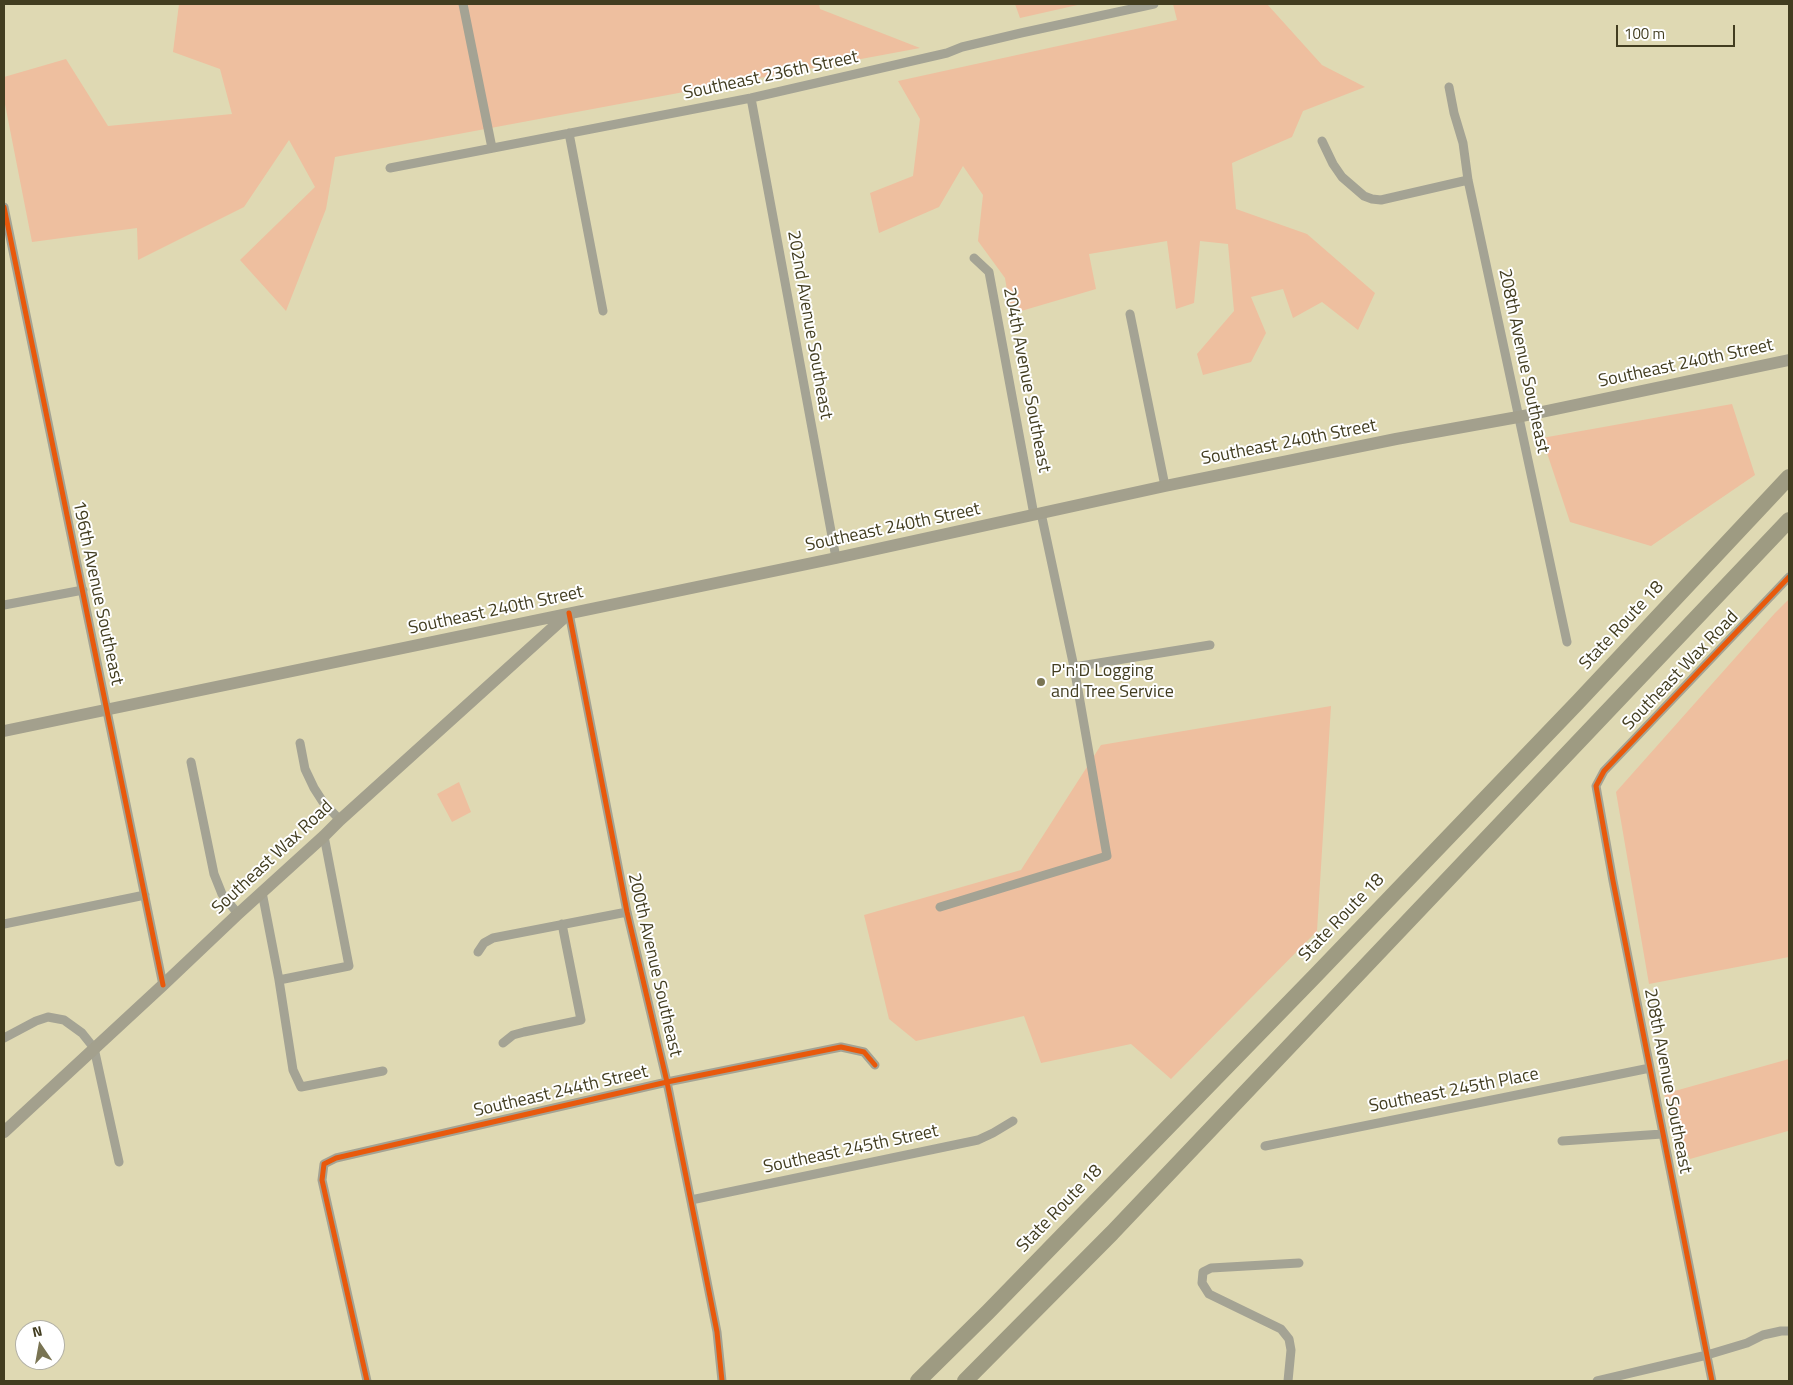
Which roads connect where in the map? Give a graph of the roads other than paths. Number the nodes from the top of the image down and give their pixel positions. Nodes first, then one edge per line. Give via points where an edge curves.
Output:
1 (463, 4) edge
2 (1154, 4) edge
3 (1449, 87) dead end
4 (751, 98) junction
5 (569, 132) junction
6 (1322, 141) dead end
7 (492, 148) junction
8 (390, 168) dead end
9 (1468, 180) junction
10 (4, 207) edge
11 (974, 258) dead end
12 (604, 311) dead end
13 (1130, 314) dead end
14 (1789, 360) edge
15 (1518, 416) junction
16 (1789, 477) edge
17 (1165, 486) junction
18 (1038, 514) junction
19 (1789, 520) edge
20 (836, 558) junction
21 (1789, 577) edge
22 (83, 590) junction
23 (4, 605) edge
24 (569, 614) junction
25 (1567, 642) dead end
26 (1210, 645) dead end
27 (1074, 667) junction
28 (107, 709) junction
29 (4, 732) edge
30 (300, 743) dead end
31 (191, 762) dead end
32 (1596, 786) joint
33 (340, 820) junction
34 (324, 836) junction
35 (262, 892) junction
36 (145, 895) junction
37 (940, 907) dead end
38 (627, 912) junction
39 (238, 914) junction
40 (4, 924) edge
41 (562, 924) junction
42 (478, 952) dead end
43 (279, 980) junction
44 (163, 985) junction
45 (4, 1038) edge
46 (503, 1043) dead end
47 (94, 1048) junction
48 (875, 1065) dead end
49 (1650, 1068) junction
50 (383, 1071) dead end
51 (667, 1082) junction
52 (1013, 1121) dead end
53 (4, 1132) edge
54 (1662, 1134) junction
55 (1562, 1141) dead end
56 (1265, 1146) dead end
57 (119, 1162) dead end
58 (691, 1200) junction
59 (1299, 1263) dead end
60 (1789, 1330) edge
61 (1707, 1355) junction
62 (367, 1381) edge
63 (722, 1381) edge
64 (918, 1381) edge
65 (965, 1381) edge
66 (1288, 1381) edge
67 (1597, 1381) edge
68 (1712, 1381) edge

1 - 7 street
2 - 4 street, Southeast 236th Street
3 - 9 street, 208th Avenue Southeast via 1463,143
4 - 5 street, Southeast 236th Street
4 - 20 street, 202nd Avenue Southeast
5 - 7 street, Southeast 236th Street
5 - 12 street
6 - 9 street via 1342,177 1372,199 1381,200
7 - 8 street, Southeast 236th Street
9 - 15 street, 208th Avenue Southeast
10 - 22 street, 196th Avenue Southeast
11 - 18 street, 204th Avenue Southeast via 989,272
13 - 17 street
14 - 15 main road, Southeast 240th Street
15 - 17 main road, Southeast 240th Street
15 - 25 street, 208th Avenue Southeast
16 - 64 highway, State Route 18 via 1314,977
17 - 18 main road, Southeast 240th Street
18 - 20 main road, Southeast 240th Street
18 - 27 street, 204th Avenue Southeast
19 - 65 highway via 1112,1233
20 - 24 main road, Southeast 240th Street
21 - 32 street, Southeast Wax Road via 1604,771
22 - 23 street
22 - 28 street, 196th Avenue Southeast
24 - 28 main road, Southeast 240th Street
24 - 33 main road, Southeast Wax Road
24 - 38 street, 200th Avenue Southeast
26 - 27 street
27 - 37 street, 204th Avenue Southeast via 1107,856
28 - 29 main road, Southeast 240th Street
28 - 36 street, 196th Avenue Southeast
30 - 33 street via 305,769 314,788
31 - 39 street via 214,874 222,894
32 - 49 street, 208th Avenue Southeast
33 - 34 main road, Southeast Wax Road
34 - 35 main road, Southeast Wax Road
34 - 43 street via 349,966
35 - 39 main road, Southeast Wax Road
35 - 43 street
36 - 40 street
36 - 44 street, 196th Avenue Southeast
38 - 41 street
38 - 51 street, 200th Avenue Southeast
39 - 44 main road, Southeast Wax Road
41 - 42 street via 493,938
41 - 46 street via 581,1020 513,1035
43 - 50 street via 293,1070 301,1087
44 - 47 main road, Southeast Wax Road
45 - 47 street via 41,1019 57,1018 73,1025
47 - 53 main road, Southeast Wax Road
47 - 57 street
48 - 51 street, Southeast 244th Street via 864,1052 841,1047
49 - 54 street, 208th Avenue Southeast
49 - 56 street, Southeast 245th Place
51 - 58 street, 200th Avenue Southeast
51 - 62 street, Southeast 244th Street via 336,1158 324,1164 322,1180
52 - 58 street, Southeast 245th Street via 978,1140
54 - 55 street
54 - 61 street, 208th Avenue Southeast
58 - 63 street, 200th Avenue Southeast via 717,1332
59 - 66 street via 1211,1268 1203,1272 1202,1283 1209,1294 1281,1329 1289,1339
60 - 61 street via 1763,1335
61 - 67 street
61 - 68 street, 208th Avenue Southeast

